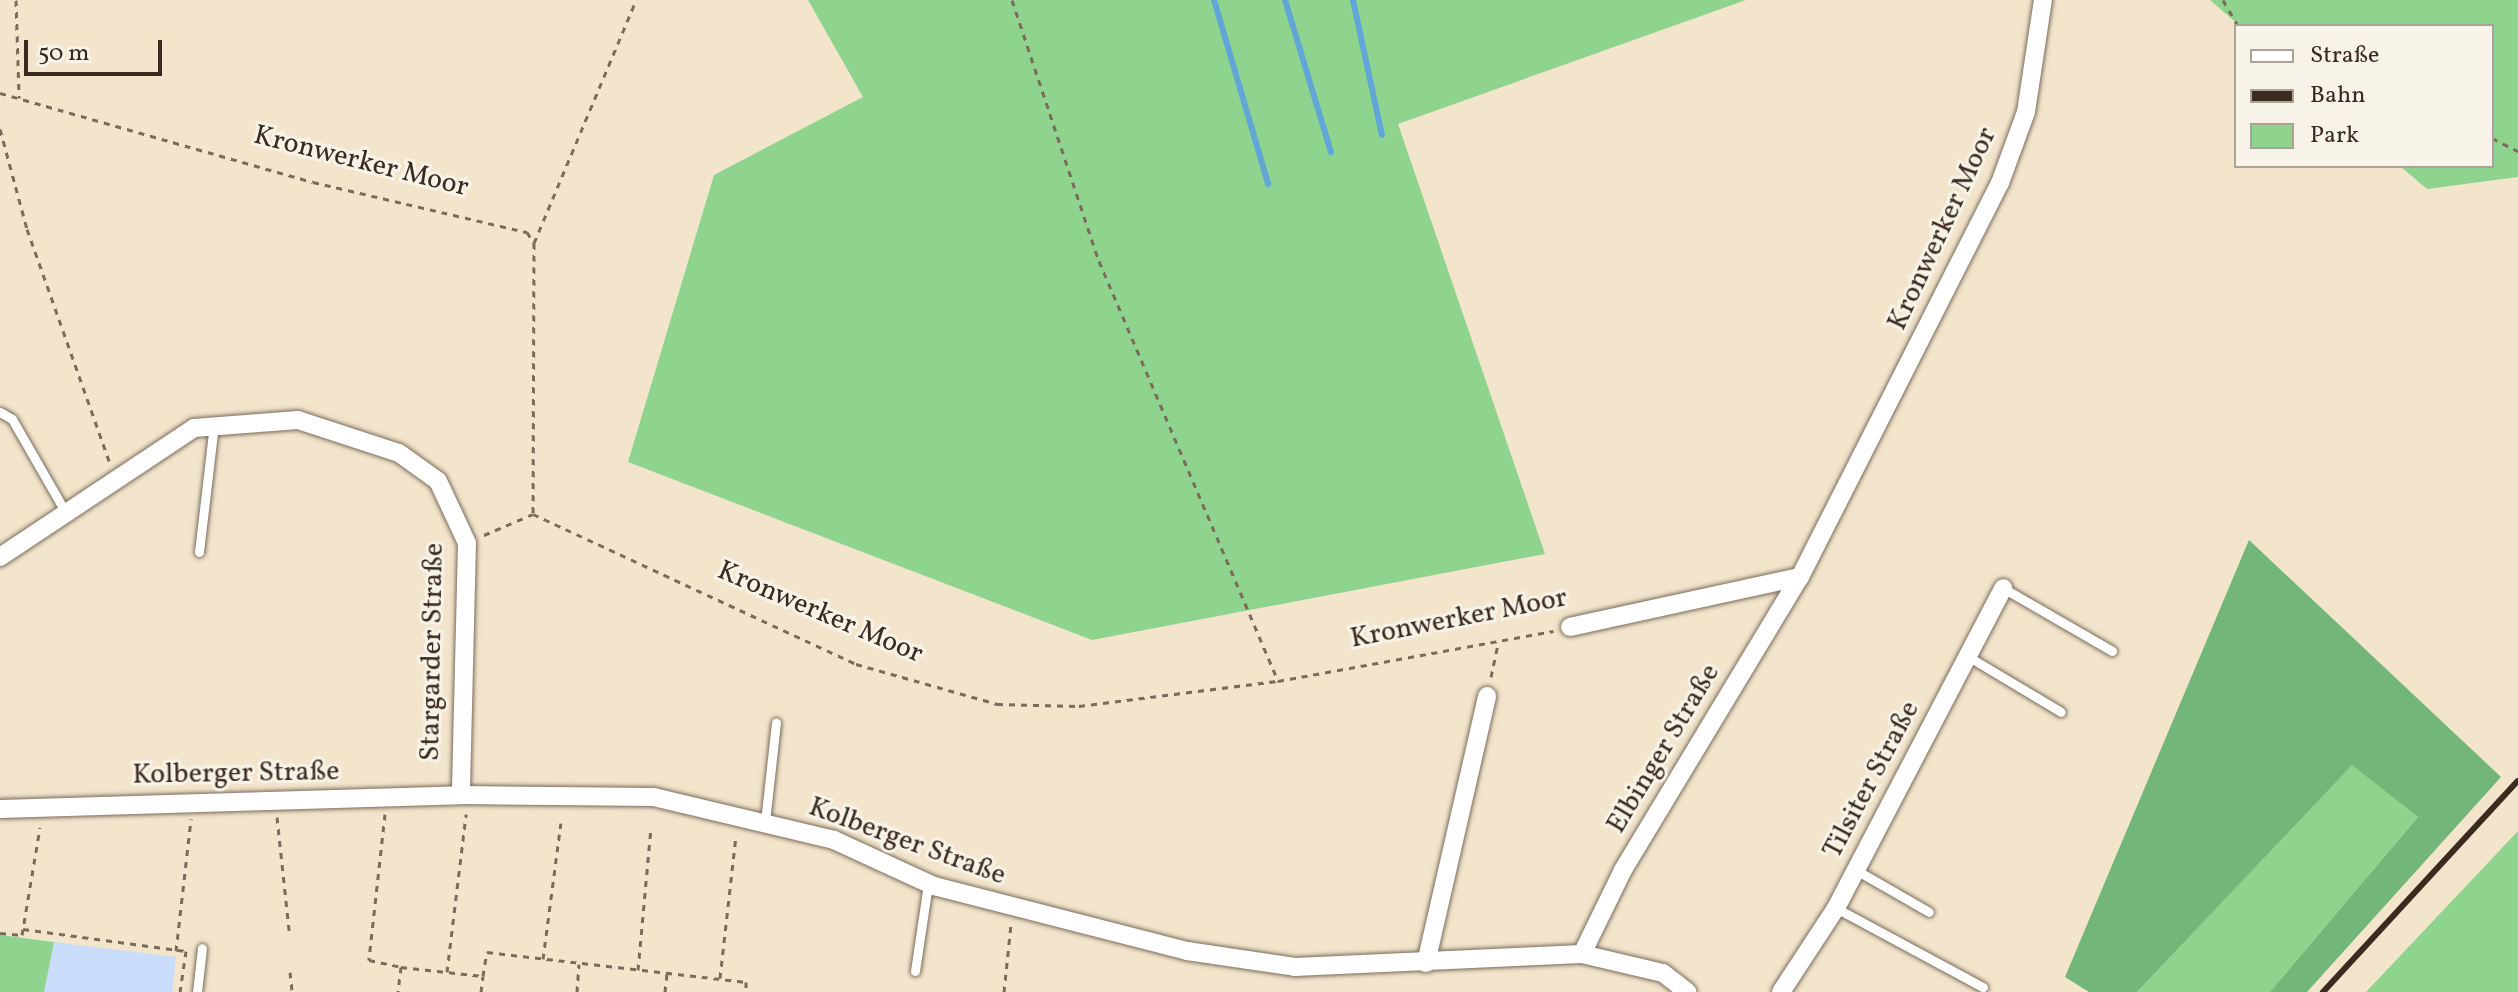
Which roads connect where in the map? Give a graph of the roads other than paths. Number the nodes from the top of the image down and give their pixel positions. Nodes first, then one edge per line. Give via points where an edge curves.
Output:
1 (2043, 0) edge
2 (0, 412) edge
3 (214, 424) junction
4 (65, 511) junction
5 (199, 552) dead end
6 (0, 557) edge
7 (1800, 577) junction
8 (2003, 588) joint
9 (1570, 627) road end
10 (2112, 651) dead end
11 (1969, 657) junction
12 (1487, 696) road end
13 (2061, 712) dead end
14 (776, 723) dead end
15 (461, 795) junction
16 (0, 809) edge
17 (765, 822) junction
18 (1856, 870) junction
19 (928, 884) junction
20 (1836, 908) junction
21 (1929, 912) dead end
22 (202, 948) dead end
23 (1582, 954) junction
24 (1426, 963) junction
25 (915, 971) dead end
26 (1983, 987) dead end
27 (197, 992) edge
28 (1687, 992) edge
29 (1781, 992) edge

1 - 7 street, Kronwerker Moor via 2026,112 2000,183
2 - 4 lane via 20,431
3 - 4 street, Stargarder Straße via 194,428
3 - 5 lane
3 - 15 street, Stargarder Straße via 298,420 399,453 438,481 467,543
4 - 6 street, Stargarder Straße
7 - 9 street, Kronwerker Moor
7 - 23 street, Elbinger Straße via 1623,870
8 - 10 lane
8 - 11 street, Tilsiter Straße
11 - 13 lane
11 - 18 street, Tilsiter Straße
12 - 24 street
14 - 17 lane
15 - 16 street, Kolberger Straße
15 - 17 street, Kolberger Straße via 654,797
17 - 19 street, Kolberger Straße via 834,840
18 - 20 street, Tilsiter Straße
18 - 21 lane
19 - 24 street, Kolberger Straße via 1187,951 1295,967
19 - 25 lane
20 - 26 lane
20 - 29 street, Tilsiter Straße
22 - 27 lane
23 - 24 street, Kolberger Straße
23 - 28 street, Kolberger Straße via 1663,973

